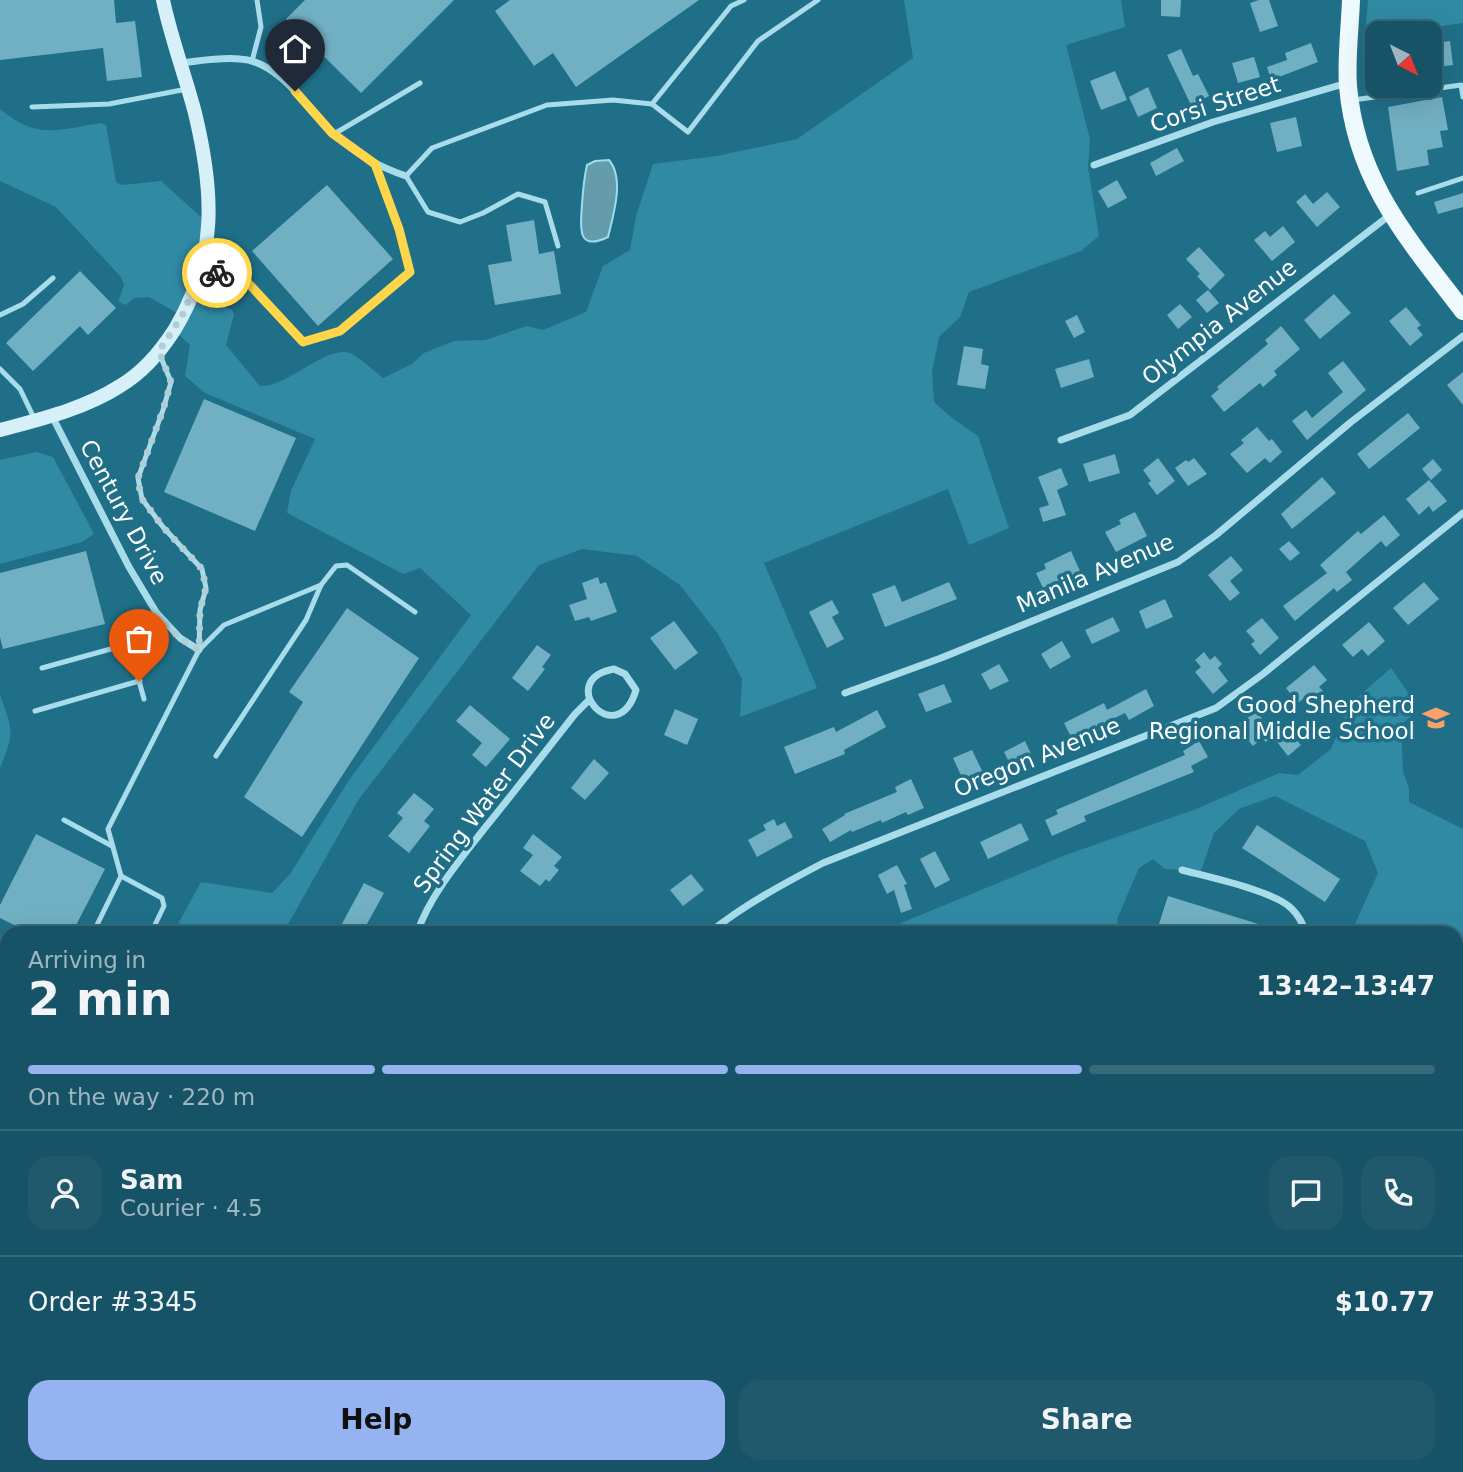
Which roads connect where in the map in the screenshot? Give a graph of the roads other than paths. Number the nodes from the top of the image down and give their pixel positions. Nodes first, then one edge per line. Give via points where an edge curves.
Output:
1 (163, 0) edge
2 (257, 0) edge
3 (744, 0) edge
4 (818, 0) edge
5 (1351, 0) edge
6 (252, 61) junction
7 (179, 63) junction
8 (420, 83) dead end
9 (187, 89) junction
10 (1349, 91) junction
11 (1463, 97) edge
12 (652, 104) junction
13 (32, 107) dead end
14 (334, 134) junction
15 (375, 164) junction
16 (1094, 165) dead end
17 (406, 176) junction
18 (1463, 178) edge
19 (1418, 193) dead end
20 (1391, 215) junction
21 (558, 246) dead end
22 (202, 268) junction
23 (53, 278) dead end
24 (1463, 311) edge
25 (0, 315) edge
26 (1463, 336) edge
27 (159, 351) junction
28 (0, 369) edge
29 (52, 415) junction
30 (36, 420) junction
31 (0, 430) edge
32 (1061, 440) dead end
33 (1463, 513) edge
34 (321, 585) junction
35 (415, 612) dead end
36 (162, 620) junction
37 (128, 641) junction
38 (199, 650) junction
39 (42, 668) dead end
40 (139, 681) junction
41 (845, 693) dead end
42 (144, 699) dead end
43 (589, 700) junction
44 (35, 711) dead end
45 (216, 756) dead end
46 (64, 820) dead end
47 (112, 846) junction
48 (1182, 870) dead end
49 (121, 876) junction
50 (96, 926) edge
51 (154, 926) edge
52 (419, 926) edge
53 (718, 926) edge
54 (1303, 926) edge

1 - 7 street
2 - 6 lane via 261,27
3 - 12 lane via 731,6
4 - 12 lane via 758,41 688,132
5 - 10 main road
6 - 7 street
6 - 14 street via 285,82
7 - 9 street
8 - 14 lane
9 - 13 lane via 109,104
9 - 22 street via 208,193 208,242
10 - 11 lane via 1461,85
10 - 16 street, Corsi Street via 1213,122
10 - 20 main road via 1361,151
12 - 17 lane via 613,100 547,105 432,148
14 - 15 street
15 - 17 street
15 - 22 lane via 410,272 340,331 303,342 249,284
17 - 21 lane via 428,212 460,222 518,194 545,202
18 - 19 lane
20 - 24 main road
20 - 32 street, Olympia Avenue via 1130,415
22 - 27 street via 182,316
23 - 25 lane via 23,304
26 - 41 street, Manila Avenue via 1178,562
27 - 29 street via 121,386
27 - 38 lane via 171,382 139,486 142,499 163,527 202,569 206,588
28 - 30 lane via 20,389
29 - 30 street
29 - 36 street, Century Drive via 129,567
30 - 31 street
33 - 53 street, Oregon Avenue via 1216,708 823,863
34 - 35 lane via 336,566 347,565
34 - 38 lane via 224,625
34 - 45 lane via 306,620
36 - 37 lane
36 - 38 street, Century Drive
37 - 39 lane
37 - 40 lane
38 - 47 lane via 108,828
40 - 42 lane
40 - 44 lane
43 - 43 street, Spring Water Drive via 594,678 608,670 625,674 636,690 632,705 613,715 596,710
43 - 52 street, Spring Water Drive via 462,858
46 - 47 lane
47 - 49 lane
48 - 54 street via 1275,898 1291,907
49 - 50 lane
49 - 51 lane via 162,898 164,906

